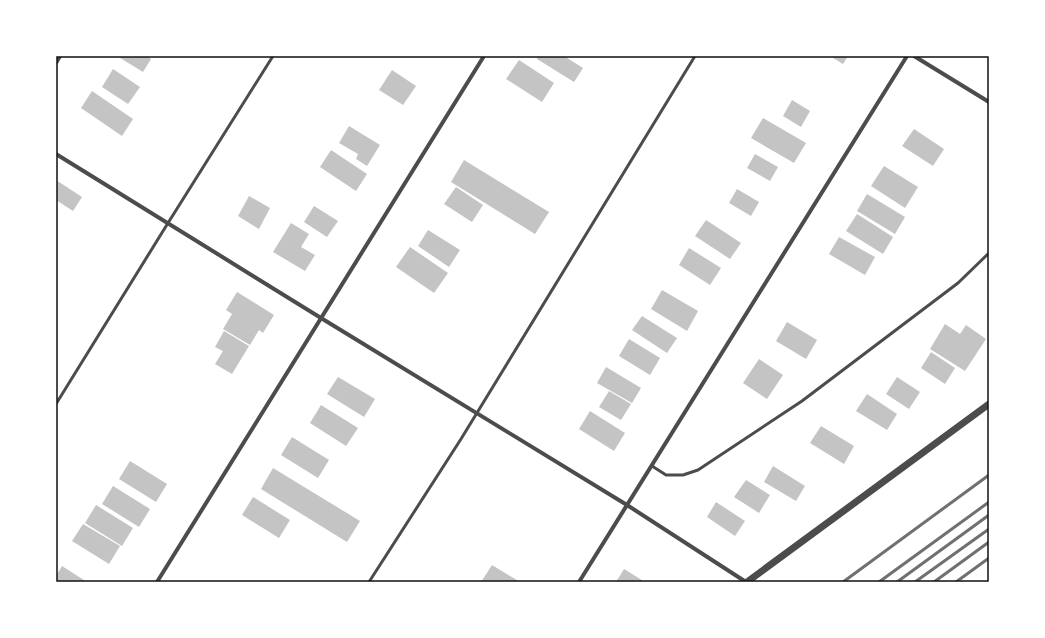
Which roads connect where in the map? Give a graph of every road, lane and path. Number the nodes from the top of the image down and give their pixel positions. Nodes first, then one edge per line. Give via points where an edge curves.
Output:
1 (60, 56) edge
2 (273, 56) edge
3 (484, 56) edge
4 (695, 56) edge
5 (907, 56) edge
6 (914, 56) edge
7 (56, 63) edge
8 (989, 102) edge
9 (56, 154) edge
10 (168, 223) junction
11 (989, 253) edge
12 (321, 318) junction
13 (56, 404) edge
14 (989, 404) edge
15 (477, 414) junction
16 (652, 466) junction
17 (627, 505) junction
18 (157, 582) edge
19 (369, 582) edge
20 (579, 582) edge
21 (746, 582) edge

1 - 7 street
2 - 10 lane
3 - 12 street
4 - 15 lane
5 - 16 street
6 - 8 street
9 - 10 street
10 - 12 street
10 - 13 lane
11 - 16 lane via 958,283 802,401 698,470 683,475 666,475
12 - 15 street
12 - 18 street
14 - 21 street
15 - 17 street
15 - 19 lane
16 - 17 street
17 - 20 street
17 - 21 street

